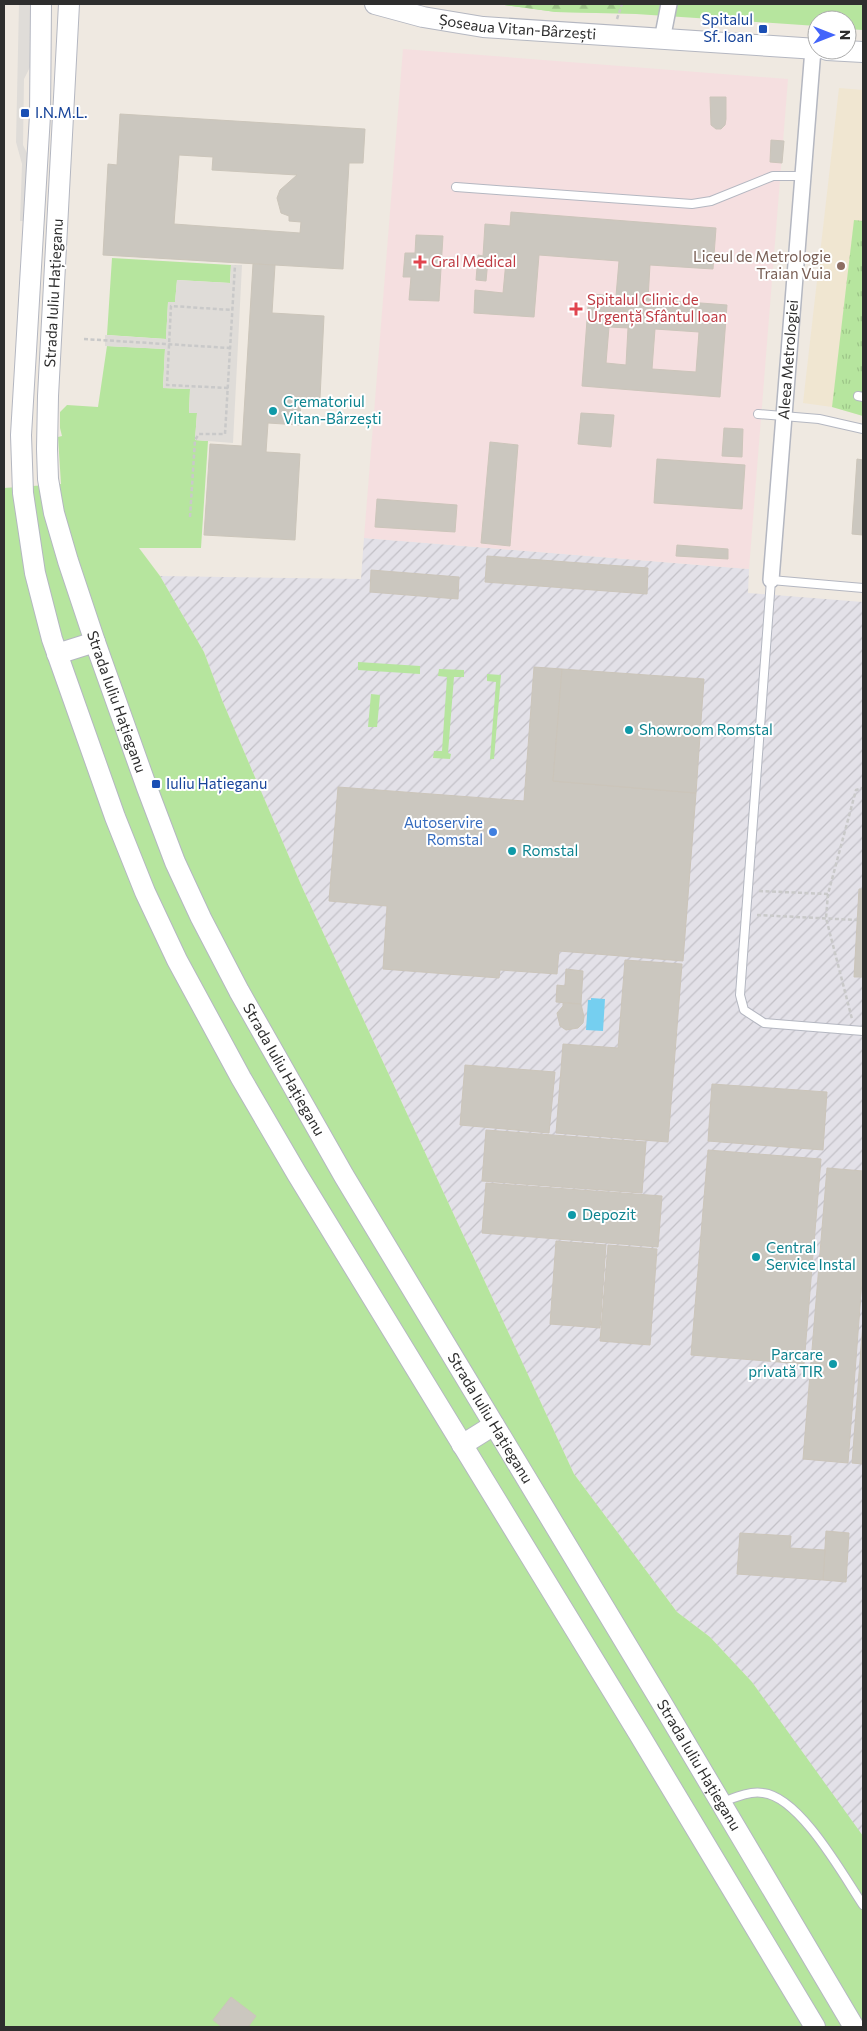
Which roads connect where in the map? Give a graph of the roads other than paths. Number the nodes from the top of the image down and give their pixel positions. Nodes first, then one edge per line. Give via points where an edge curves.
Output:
1 (41, 4) edge
2 (69, 4) edge
3 (375, 4) edge
4 (669, 4) edge
5 (662, 40) junction
6 (807, 49) edge
7 (818, 60) edge
8 (803, 176) junction
9 (456, 187) dead end
10 (758, 414) dead end
11 (784, 416) junction
12 (863, 429) edge
13 (771, 580) junction
14 (863, 588) edge
15 (95, 642) junction
16 (57, 654) junction
17 (863, 1030) edge
18 (494, 1425) junction
19 (462, 1445) junction
20 (721, 1803) junction
21 (863, 1905) edge
22 (815, 2027) edge
23 (854, 2027) edge

1 - 16 main road, Strada Iuliu Hațieganu via 39,133 21,458 28,537
2 - 15 main road, Strada Iuliu Hațieganu via 48,479 54,513
3 - 5 main road, Șoseaua Vitan-Bârzești via 423,17 483,27
4 - 5 street
5 - 6 main road, Șoseaua Vitan-Bârzești
7 - 8 street, Aleea Metrologiei
8 - 9 lane via 773,176 711,201 692,204
8 - 11 street, Aleea Metrologiei
10 - 11 lane
11 - 12 lane via 819,419
11 - 13 street, Aleea Metrologiei
13 - 14 lane
13 - 17 lane via 740,995 744,1010 764,1024
15 - 16 main road
15 - 18 main road, Strada Iuliu Hațieganu via 160,824 215,945 316,1127
16 - 19 main road, Strada Iuliu Hațieganu via 134,866 177,960 297,1174
18 - 19 main road
18 - 20 main road, Strada Iuliu Hațieganu
19 - 22 main road, Strada Iuliu Hațieganu
20 - 21 lane via 752,1793 764,1793 789,1805 804,1819
20 - 23 main road, Strada Iuliu Hațieganu

